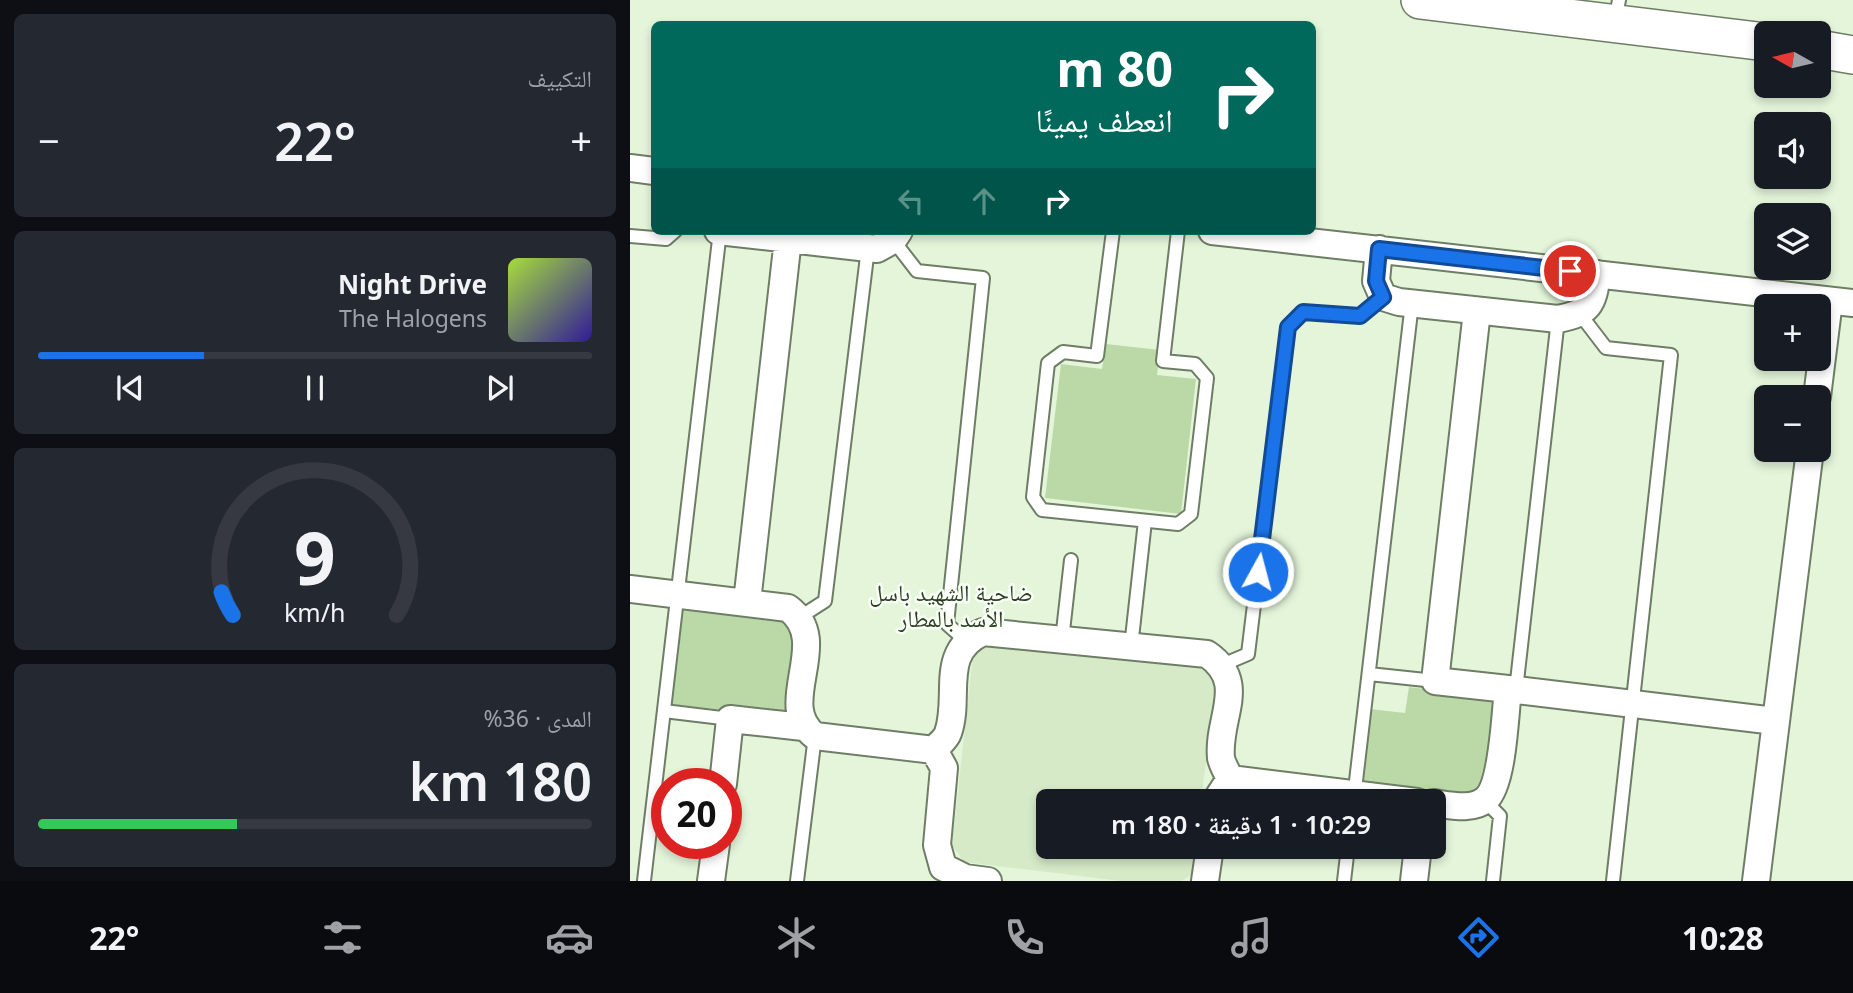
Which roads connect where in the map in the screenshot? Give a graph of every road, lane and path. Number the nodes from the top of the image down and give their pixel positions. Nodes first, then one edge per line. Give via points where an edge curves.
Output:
1 (1420, 0) edge
2 (1473, 3) edge
3 (1617, 11) edge
4 (1754, 40) edge
5 (1831, 51) edge
6 (1853, 55) edge
7 (630, 168) edge
8 (651, 171) edge
9 (670, 235) edge
10 (719, 235) edge
11 (754, 235) edge
12 (896, 235) edge
13 (1112, 235) edge
14 (1178, 235) edge
15 (1249, 235) edge
16 (630, 236) edge
17 (788, 239) junction
18 (868, 248) junction
19 (1379, 249) junction
20 (1597, 274) junction
21 (1383, 297) junction
22 (1841, 302) edge
23 (1412, 303) junction
24 (1477, 311) junction
25 (1569, 317) junction
26 (1820, 385) edge
27 (1808, 462) edge
28 (1145, 521) junction
29 (1071, 560) dead end
30 (630, 589) edge
31 (678, 594) junction
32 (747, 602) junction
33 (800, 617) junction
34 (965, 640) junction
35 (1062, 640) junction
36 (1131, 647) junction
37 (1222, 665) junction
38 (1369, 674) junction
39 (1435, 681) junction
40 (1512, 689) junction
41 (1634, 704) junction
42 (664, 711) junction
43 (730, 719) junction
44 (1775, 721) junction
45 (809, 732) junction
46 (934, 750) junction
47 (725, 768) edge
48 (1230, 779) junction
49 (1223, 789) edge
50 (1299, 789) edge
51 (1355, 789) edge
52 (1485, 801) junction
53 (1446, 804) edge
54 (714, 859) edge
55 (1209, 859) edge
56 (1347, 859) edge
57 (1417, 859) edge
58 (644, 881) edge
59 (711, 881) edge
60 (797, 881) edge
61 (988, 881) edge
62 (1206, 881) edge
63 (1344, 881) edge
64 (1414, 881) edge
65 (1493, 881) edge
66 (1613, 881) edge
67 (1756, 881) edge

1 - 2 main road
2 - 3 main road
3 - 4 main road
5 - 6 main road
7 - 8 street
9 - 16 lane via 666,239
10 - 31 lane
11 - 17 street
12 - 18 street via 877,249
12 - 34 lane via 917,271 983,278 947,624
13 - 28 lane via 1097,356 1063,352 1048,363 1033,497 1042,510
14 - 28 lane via 1163,361 1195,364 1207,378 1191,514 1178,524
15 - 19 street
17 - 18 street
17 - 32 street
18 - 33 lane via 825,601
19 - 20 street
19 - 21 street via 1376,281
20 - 22 street
20 - 25 street via 1594,298
21 - 23 street
21 - 37 lane via 1360,316 1303,312 1288,327 1248,654
22 - 26 street
23 - 24 street
23 - 38 lane
24 - 25 street
24 - 39 street
25 - 40 lane
25 - 41 lane via 1606,348 1671,355
27 - 44 street
28 - 36 lane
29 - 35 lane
30 - 31 street
31 - 32 street
31 - 42 lane
32 - 33 street via 788,608
33 - 45 street via 807,636 799,712
34 - 35 street via 983,632
34 - 46 street via 957,656 948,734
35 - 36 street
36 - 37 street via 1207,654
37 - 48 street via 1230,681 1221,758
38 - 39 lane
38 - 51 lane
39 - 40 street
40 - 41 street
40 - 52 street via 1495,787
41 - 44 street
41 - 66 lane
42 - 43 lane
42 - 58 lane
43 - 45 street
43 - 47 street
44 - 67 street
45 - 46 street
45 - 60 lane
46 - 61 street via 944,768 937,845 943,867 965,878
48 - 49 street
48 - 50 street
52 - 53 street via 1468,807
52 - 65 lane via 1500,816
54 - 59 street
55 - 62 street
56 - 63 lane
57 - 64 street

